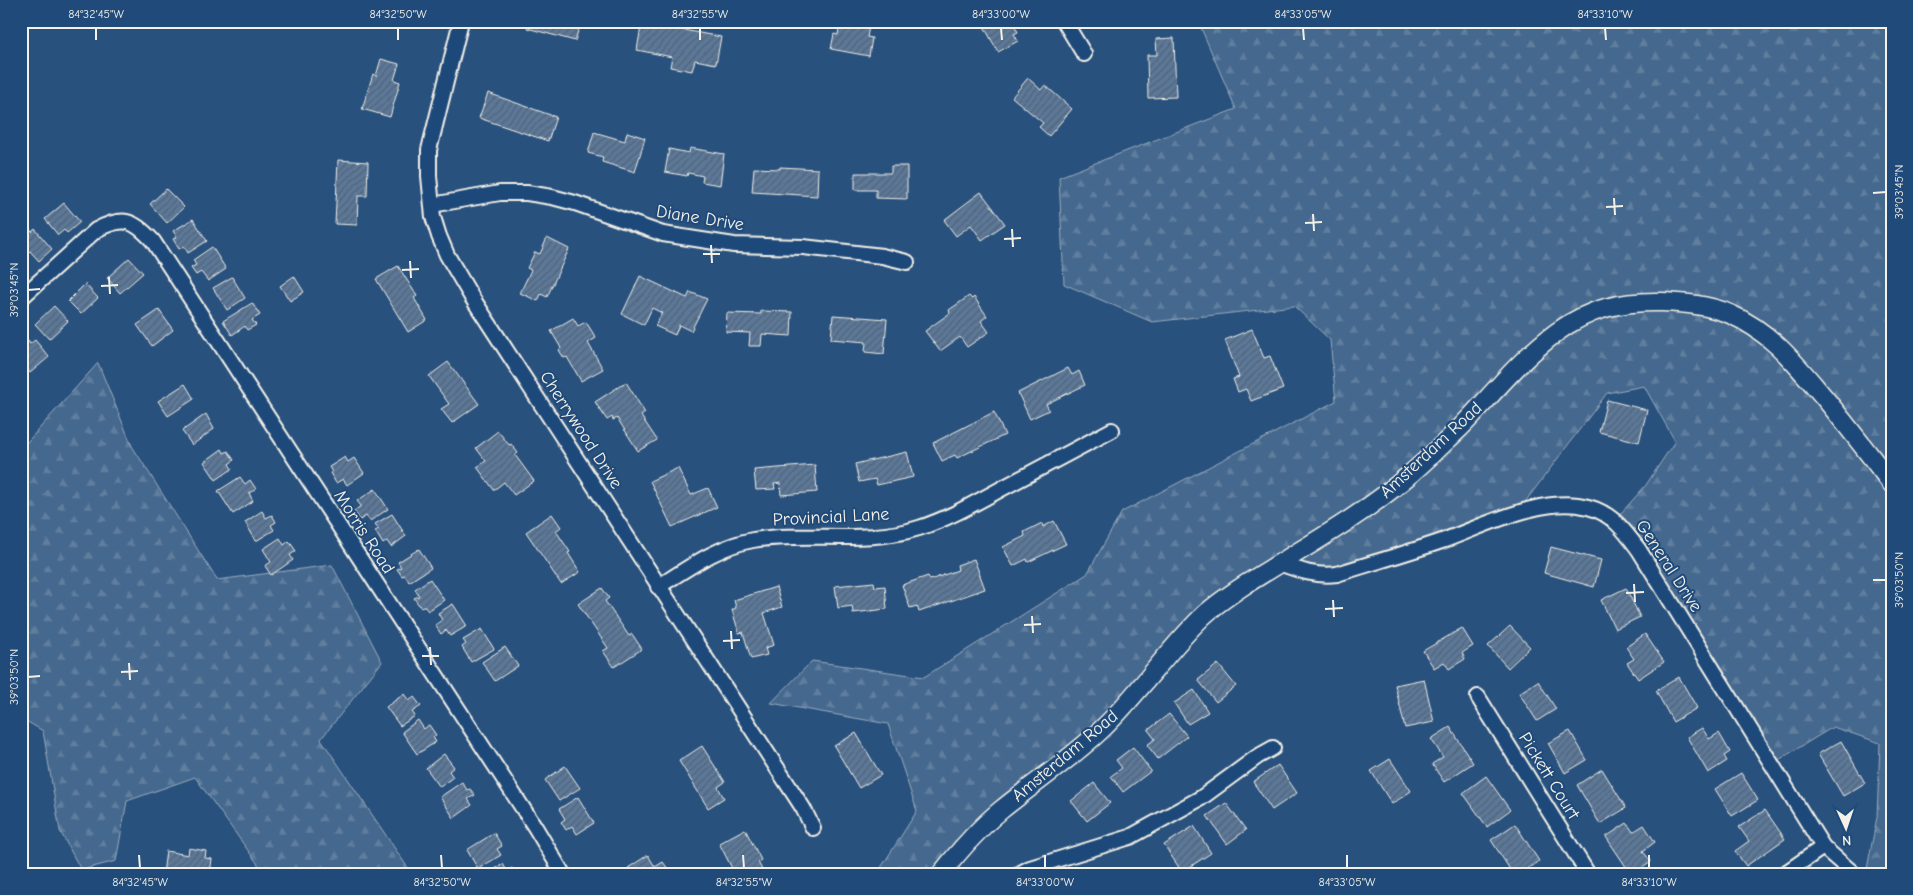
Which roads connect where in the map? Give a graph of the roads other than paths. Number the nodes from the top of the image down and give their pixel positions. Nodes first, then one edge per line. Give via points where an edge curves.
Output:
1 (461, 21) edge
2 (1064, 21) edge
3 (1084, 54) dead end
4 (432, 205) junction
5 (907, 262) dead end
6 (21, 298) edge
7 (1112, 430) dead end
8 (1892, 484) edge
9 (1279, 563) junction
10 (658, 587) junction
11 (1478, 697) dead end
12 (1273, 748) dead end
13 (813, 828) dead end
14 (1823, 847) junction
15 (563, 874) edge
16 (941, 874) edge
17 (1019, 874) edge
18 (1588, 874) edge
19 (1784, 874) edge
20 (1854, 874) edge

1 - 4 street, Cherrywood Drive via 430,150
2 - 3 street
4 - 5 street, Diane Drive via 500,192 527,192 575,203 663,234 734,245 812,248 882,256
4 - 10 street, Cherrywood Drive via 439,236 470,296
6 - 15 street, Morris Road via 96,230 124,221 142,229 299,464
7 - 10 street, Provincial Lane via 920,528 861,538 753,540 717,552
8 - 9 street, Amsterdam Road via 1791,358 1755,328 1731,314 1690,303 1642,301 1616,304 1572,321 1556,333 1508,374 1460,428 1402,481
9 - 14 street, General Drive via 1304,573 1326,576 1550,505 1576,505 1602,512 1625,530 1639,550
9 - 16 street, Amsterdam Road via 1202,617 1102,730 1000,811 962,847
10 - 13 street, Cherrywood Drive
11 - 18 street, Pickett Court
12 - 17 street via 1200,798 1130,837
14 - 19 street
14 - 20 street, General Drive

